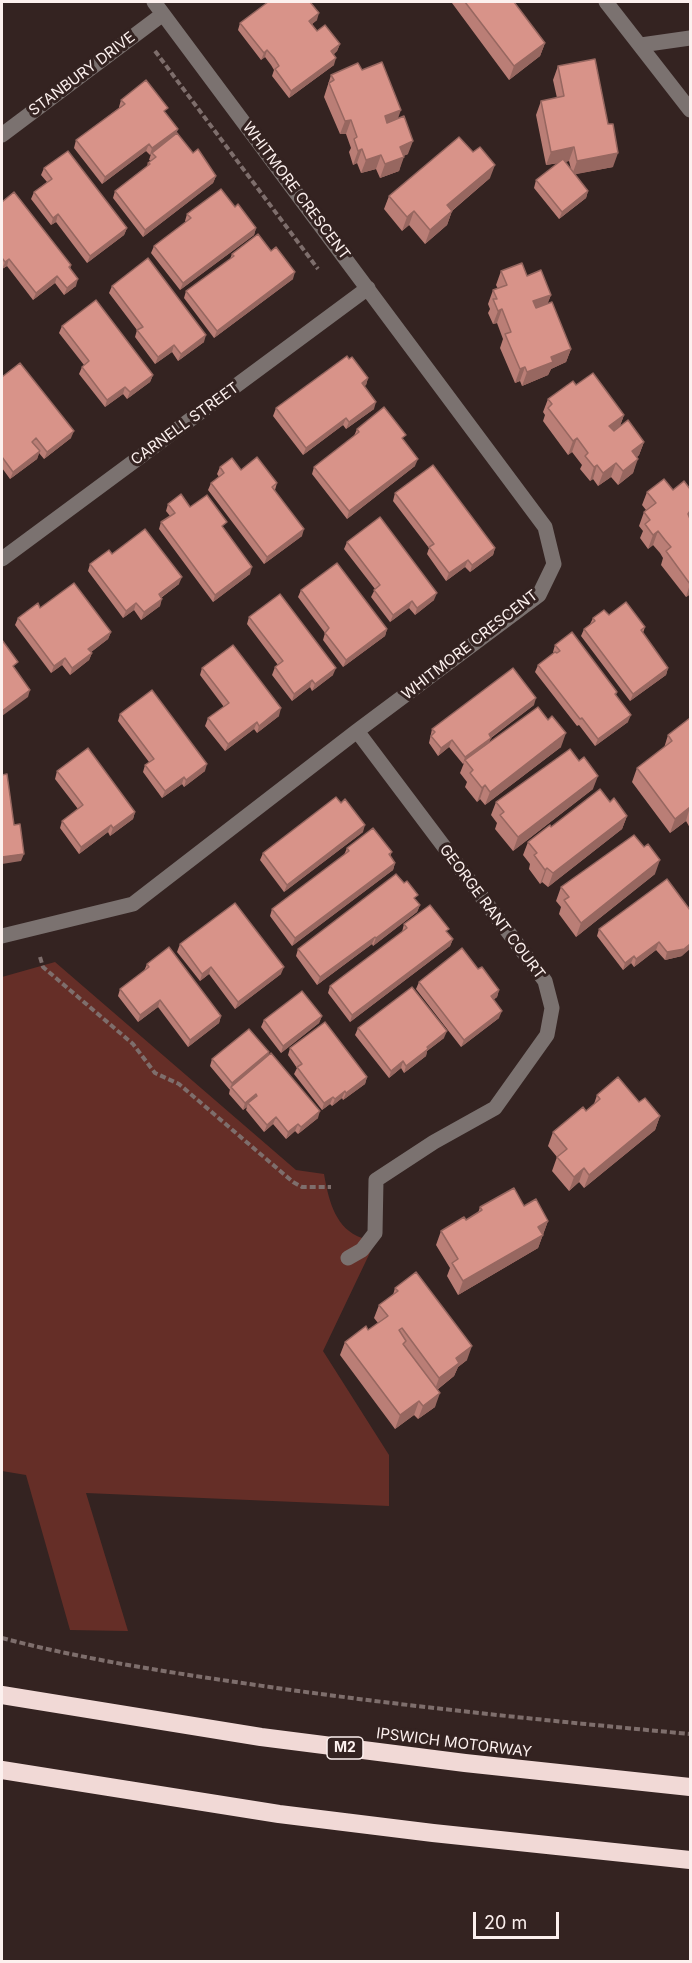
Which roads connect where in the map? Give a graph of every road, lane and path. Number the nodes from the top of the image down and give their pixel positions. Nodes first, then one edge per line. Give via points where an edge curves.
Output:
1 (606, 2) edge
2 (158, 8) edge
3 (690, 38) edge
4 (641, 45) junction
5 (155, 51) dead end
6 (690, 110) edge
7 (2, 135) edge
8 (318, 269) dead end
9 (368, 288) junction
10 (2, 559) edge
11 (357, 731) junction
12 (2, 936) edge
13 (40, 957) dead end
14 (331, 1187) dead end
15 (348, 1258) dead end
16 (2, 1638) edge
17 (2, 1695) edge
18 (690, 1734) edge
19 (2, 1770) edge
20 (690, 1787) edge
21 (690, 1860) edge

1 - 4 street
2 - 7 street, STANBURY DRIVE
2 - 9 street, WHITMORE CRESCENT
3 - 4 street
4 - 6 street
5 - 8 path
9 - 10 street, CARNELL STREET
9 - 11 street, WHITMORE CRESCENT via 545,527 554,564 539,595
11 - 12 street, WHITMORE CRESCENT via 133,904
11 - 15 street, GEORGE RANT COURT via 545,981 552,1008 547,1035 495,1108 376,1180 375,1233 362,1250
13 - 14 path via 43,967 133,1044 155,1073 179,1084 292,1182 302,1187
16 - 18 path via 181,1674 549,1721
17 - 20 highway, IPSWICH MOTORWAY / M2 via 261,1737 465,1764
19 - 21 highway via 279,1814

